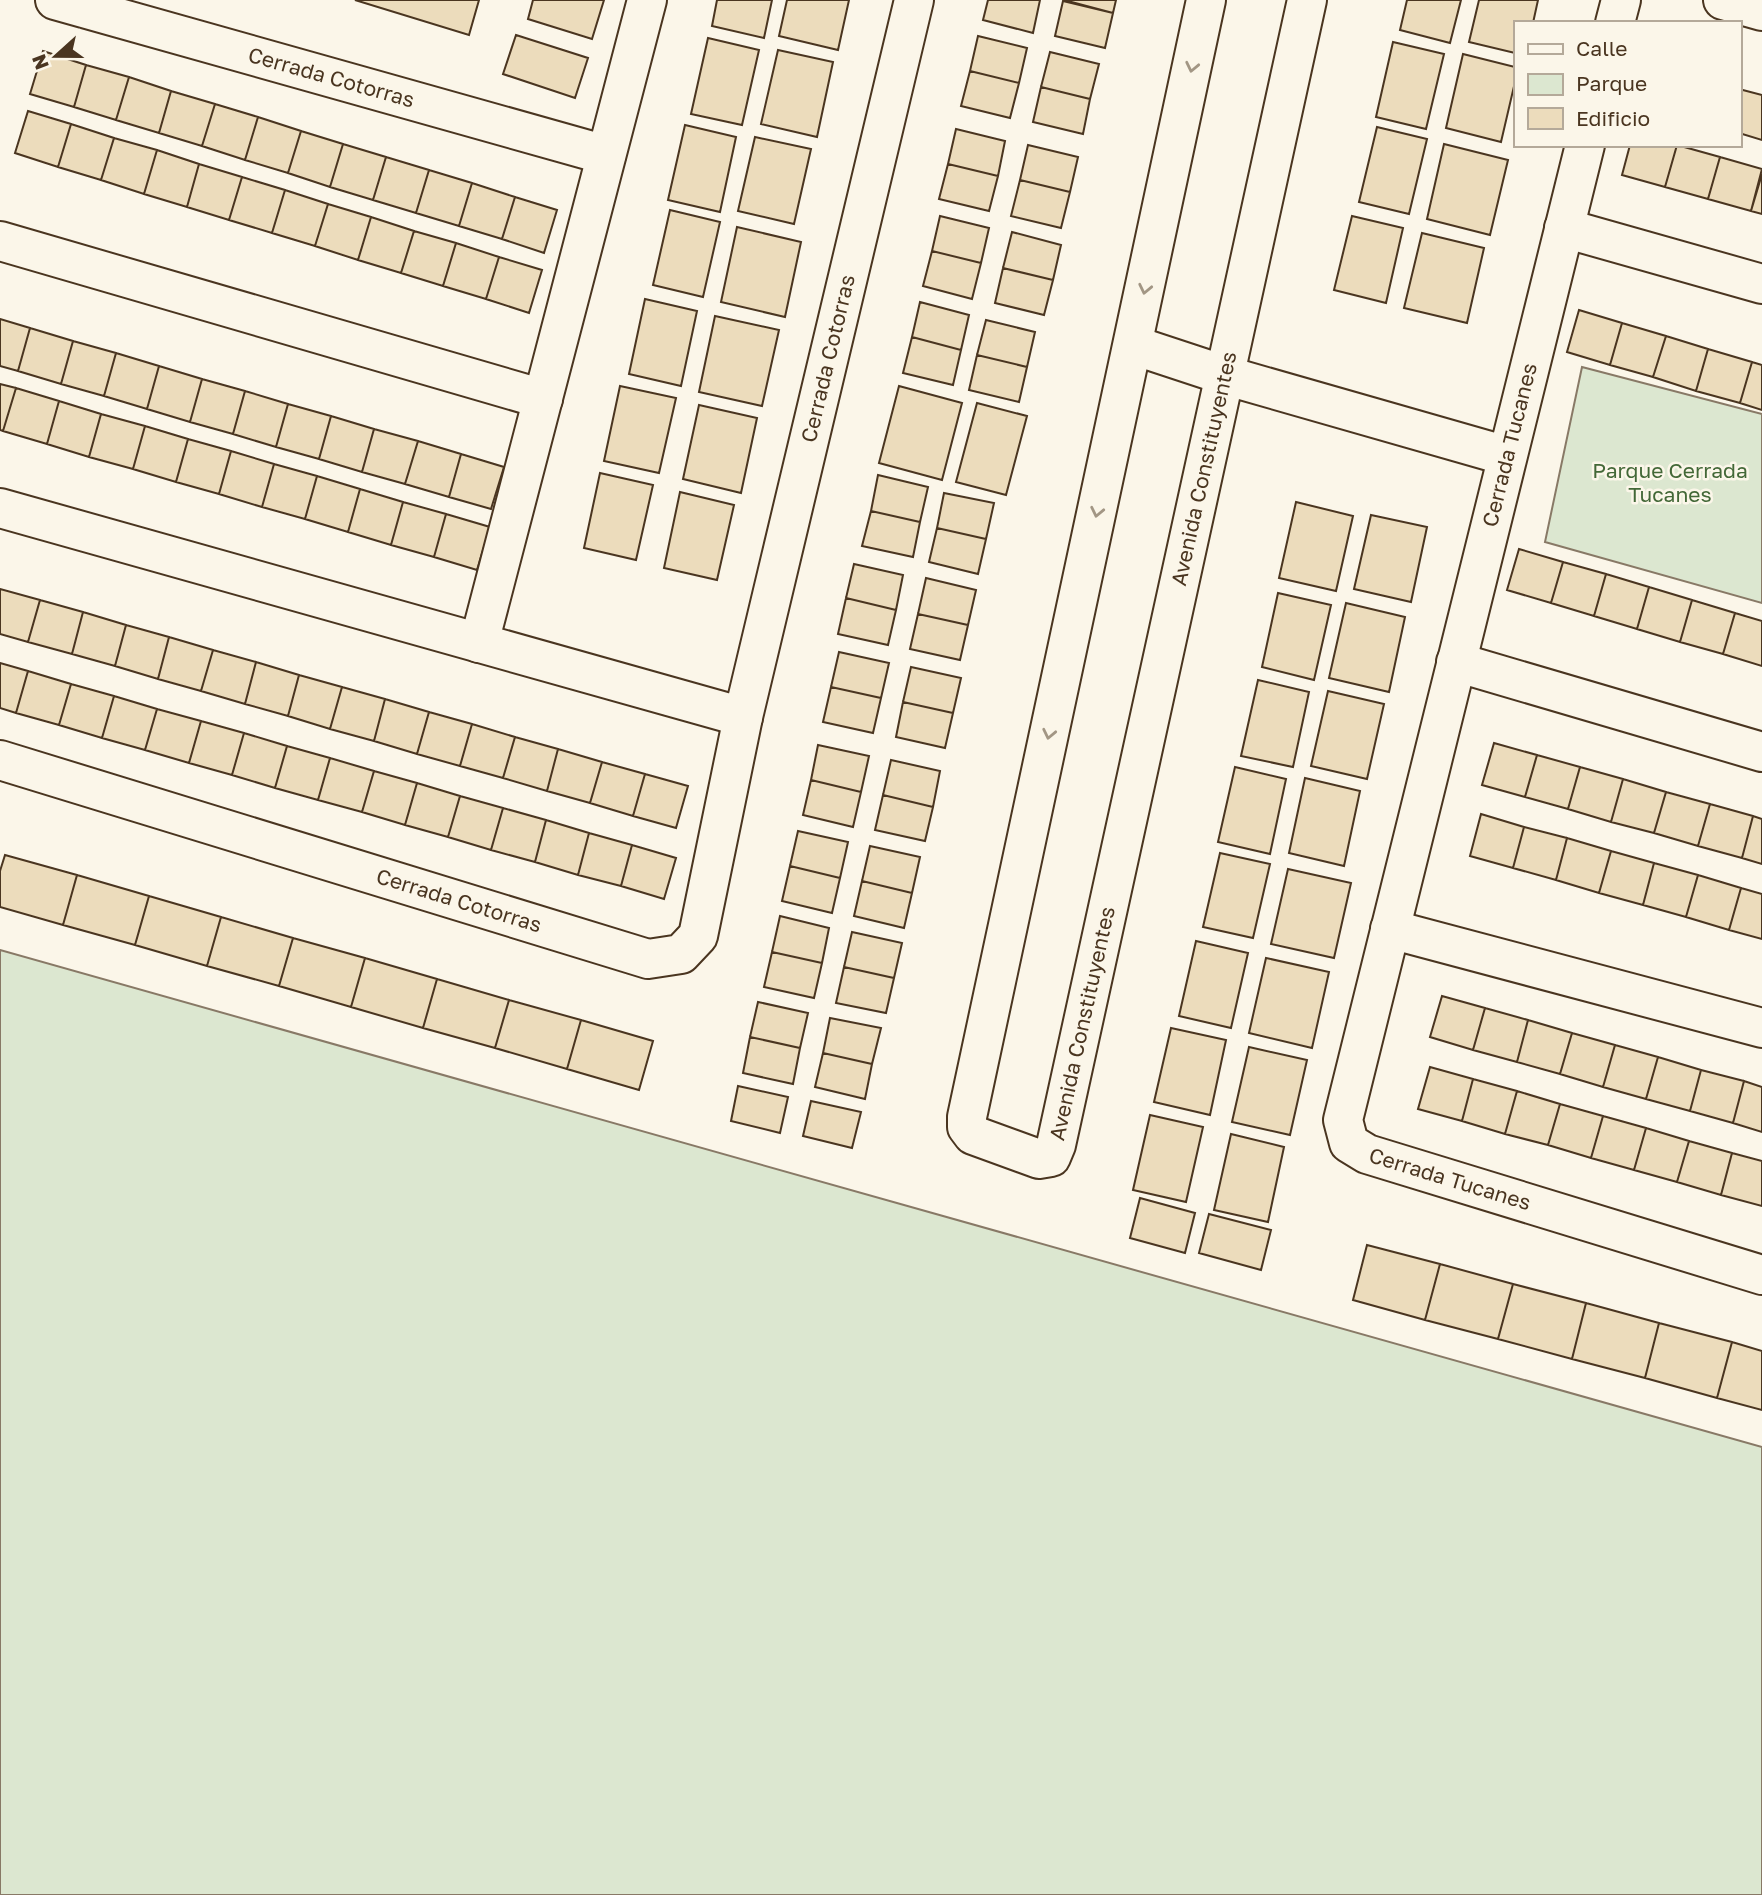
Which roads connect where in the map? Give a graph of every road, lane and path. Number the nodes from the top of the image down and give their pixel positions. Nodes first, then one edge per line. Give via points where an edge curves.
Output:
1 (55, 0) edge
2 (647, 0) edge
3 (914, 0) edge
4 (1206, 0) edge
5 (1307, 0) edge
6 (1621, 0) edge
7 (1723, 0) edge
8 (1762, 11) edge
9 (1616, 21) edge
10 (1584, 147) edge
11 (607, 155) junction
12 (1564, 228) junction
13 (0, 241) edge
14 (1762, 284) edge
15 (1133, 345) junction
16 (1224, 374) junction
17 (543, 399) junction
18 (1507, 456) junction
19 (0, 508) edge
20 (479, 643) junction
21 (1456, 663) junction
22 (743, 718) junction
23 (1762, 752) edge
24 (0, 760) edge
25 (1390, 929) junction
26 (1762, 1028) edge
27 (1762, 1275) edge

1 - 11 street, Cerrada Cotorras
2 - 11 street
3 - 22 street, Cerrada Cotorras
4 -> 15 street, Avenida Constituyentes
5 - 16 street, Avenida Constituyentes
6 - 9 street
7 - 8 street
10 - 12 street, Cerrada Tucanes
11 - 17 street
12 - 14 street
12 - 18 street, Cerrada Tucanes
13 - 17 street
15 - 16 street
15 -> 16 street, Avenida Constituyentes via 967,1117 973,1135 1039,1159 1051,1157 1056,1145
16 - 18 street
17 - 20 street
18 - 21 street, Cerrada Tucanes
19 - 20 street
20 - 22 street
21 - 23 street
21 - 25 street, Cerrada Tucanes
22 - 24 street, Cerrada Cotorras via 698,936 681,954 648,958
25 - 26 street
25 - 27 street, Cerrada Tucanes via 1343,1120 1349,1143 1367,1154

